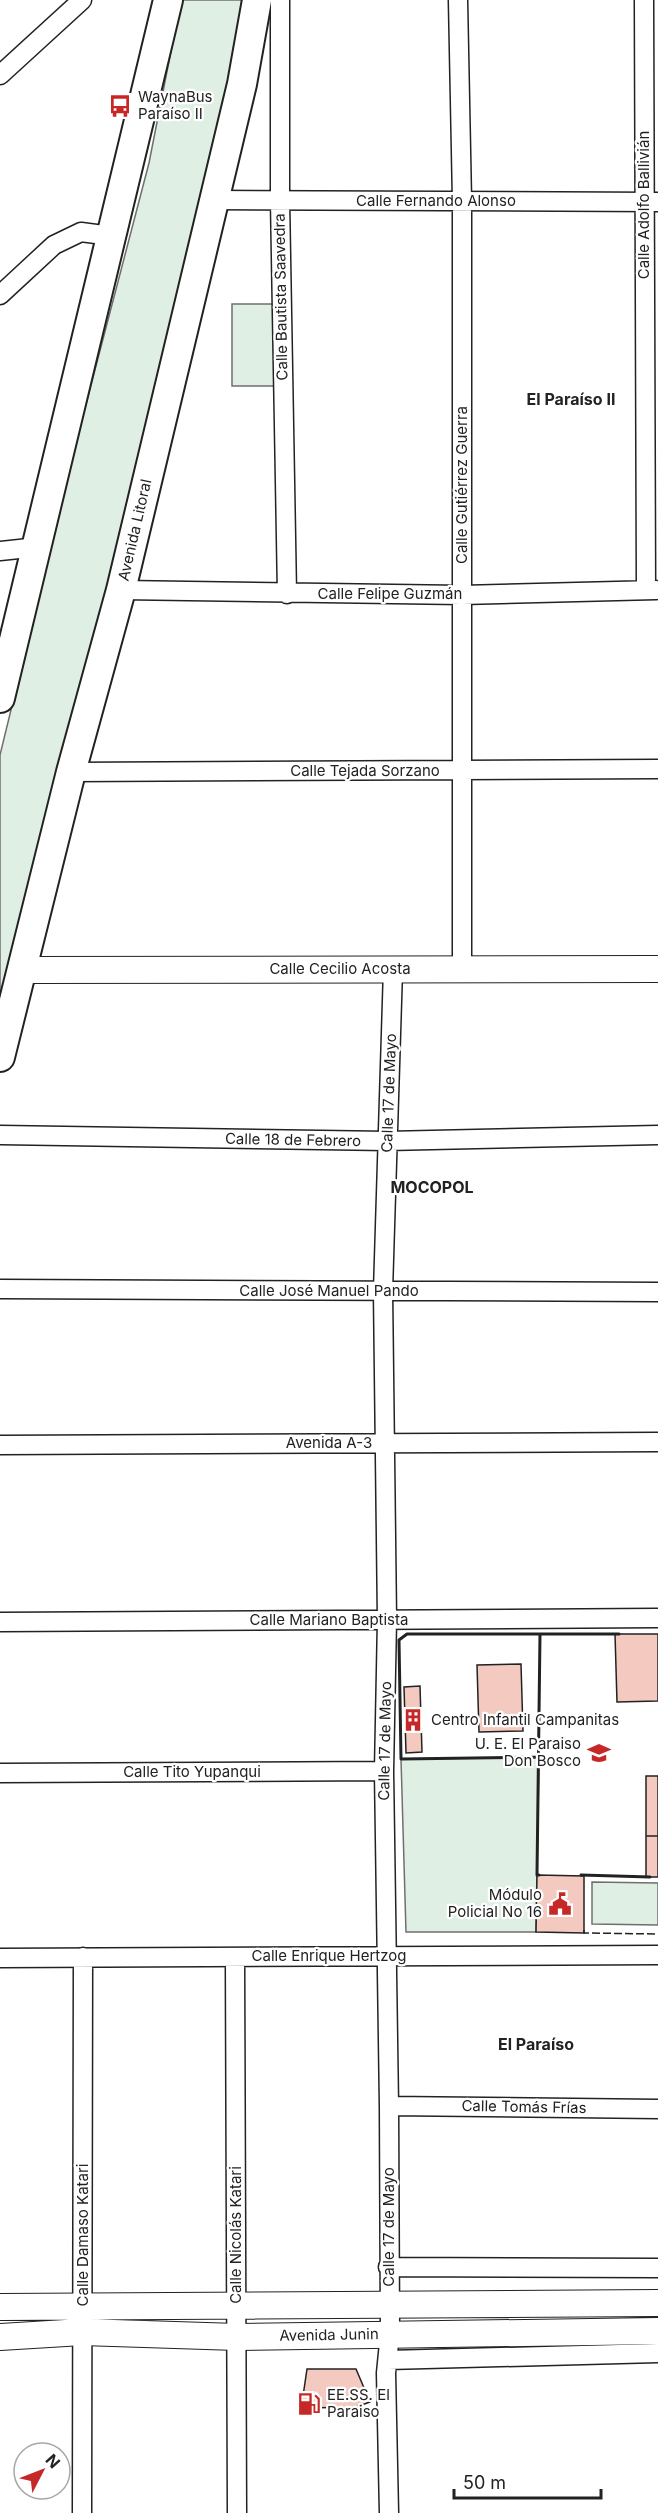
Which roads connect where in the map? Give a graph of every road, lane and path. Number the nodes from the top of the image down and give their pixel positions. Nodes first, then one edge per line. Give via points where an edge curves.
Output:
1 (82, 0) edge
2 (168, 0) edge
3 (257, 0) edge
4 (280, 0) edge
5 (458, 0) edge
6 (644, 0) edge
7 (0, 75) edge
8 (213, 200) junction
9 (280, 200) junction
10 (462, 201) junction
11 (651, 202) edge
12 (111, 236) junction
13 (0, 295) edge
14 (38, 547) junction
15 (0, 551) edge
16 (121, 590) junction
17 (652, 590) edge
18 (286, 594) junction
19 (462, 595) junction
20 (0, 698) edge
21 (658, 769) edge
22 (462, 770) junction
23 (71, 772) junction
24 (393, 969) junction
25 (462, 969) junction
26 (658, 969) edge
27 (22, 970) junction
28 (0, 1057) edge
29 (0, 1135) edge
30 (658, 1135) edge
31 (387, 1141) junction
32 (0, 1289) edge
33 (383, 1291) junction
34 (658, 1292) edge
35 (658, 1442) edge
36 (384, 1443) junction
37 (0, 1445) edge
38 (658, 1618) edge
39 (387, 1620) junction
40 (0, 1622) edge
41 (384, 1771) junction
42 (0, 1773) edge
43 (658, 1954) edge
44 (386, 1956) junction
45 (235, 1957) junction
46 (0, 1958) edge
47 (84, 1958) junction
48 (389, 2106) junction
49 (658, 2109) edge
50 (388, 2268) junction
51 (658, 2268) edge
52 (658, 2303) edge
53 (388, 2304) junction
54 (237, 2306) junction
55 (0, 2307) edge
56 (83, 2320) junction
57 (658, 2331) edge
58 (390, 2333) junction
59 (0, 2337) edge
60 (237, 2337) junction
61 (658, 2354) edge
62 (388, 2360) junction
63 (82, 2513) edge
64 (237, 2513) edge
65 (389, 2513) edge

1 - 7 street
2 - 12 main road
3 - 8 main road, Avenida Litoral via 242,84
4 - 9 street, Calle Bautista Saavedra
5 - 10 street, Calle Gutiérrez Guerra
6 - 11 street, Calle Adolfo Ballivián
8 - 9 street, Calle Fernando Alonso
8 - 16 main road, Avenida Litoral
9 - 10 street, Calle Fernando Alonso
9 - 18 street, Calle Bautista Saavedra
10 - 11 street, Calle Fernando Alonso
10 - 19 street, Calle Gutiérrez Guerra
11 - 17 street, Calle Adolfo Ballivián
12 - 13 street via 81,232 54,245
12 - 14 main road
14 - 15 street
14 - 20 main road
16 - 18 street, Calle Felipe Guzmán
16 - 23 main road, Avenida Litoral
17 - 19 street, Calle Felipe Guzmán
18 - 19 street, Calle Felipe Guzmán
19 - 22 street, Calle Gutiérrez Guerra
21 - 22 street, Calle Tejada Sorzano
22 - 23 street, Calle Tejada Sorzano
22 - 25 street, Calle Gutiérrez Guerra
23 - 27 main road, Avenida Litoral
24 - 25 street, Calle Cecilio Acosta
24 - 27 street, Calle Cecilio Acosta
24 - 31 street, Calle 17 de Mayo
25 - 26 street, Calle Cecilio Acosta
27 - 28 main road, Avenida Litoral
29 - 31 street, Calle 18 de Febrero
30 - 31 street, Calle 18 de Febrero
31 - 33 street, Calle 17 de Mayo
32 - 33 street, Calle José Manuel Pando
33 - 34 street, Calle José Manuel Pando
33 - 36 street, Calle 17 de Mayo
35 - 36 street, Avenida A-3
36 - 37 street, Avenida A-3
36 - 39 street, Calle 17 de Mayo
38 - 39 street, Calle Mariano Baptista
39 - 40 street, Calle Mariano Baptista
39 - 41 street, Calle 17 de Mayo
41 - 42 street, Calle Tito Yupanqui
41 - 44 street, Calle 17 de Mayo
43 - 44 street, Calle Enrique Hertzog
44 - 45 street, Calle Enrique Hertzog
44 - 48 street, Calle 17 de Mayo
45 - 47 street, Calle Enrique Hertzog
45 - 54 street, Calle Nicolás Katari
46 - 47 street, Calle Enrique Hertzog
47 - 56 street, Calle Damaso Katari
48 - 49 street, Calle Tomás Frías
48 - 50 street, Calle 17 de Mayo
50 - 51 street
50 - 53 street, Calle 17 de Mayo
52 - 53 street, Avenida Junin
53 - 54 street, Avenida Junin
53 - 58 street, Calle 17 de Mayo
54 - 56 street, Avenida Junin
54 - 60 street, Calle Nicolás Katari
55 - 56 street, Avenida Junin
56 - 59 street, Avenida Junin
56 - 60 street, Avenida Junin
56 - 63 street, Calle Damaso Katari
57 - 58 street, Avenida Junin
58 - 60 street, Avenida Junin
58 - 62 street, Calle 17 de Mayo
60 - 64 street, Calle Nicolás Katari
61 - 62 street
62 - 65 street, Calle 17 de Mayo

